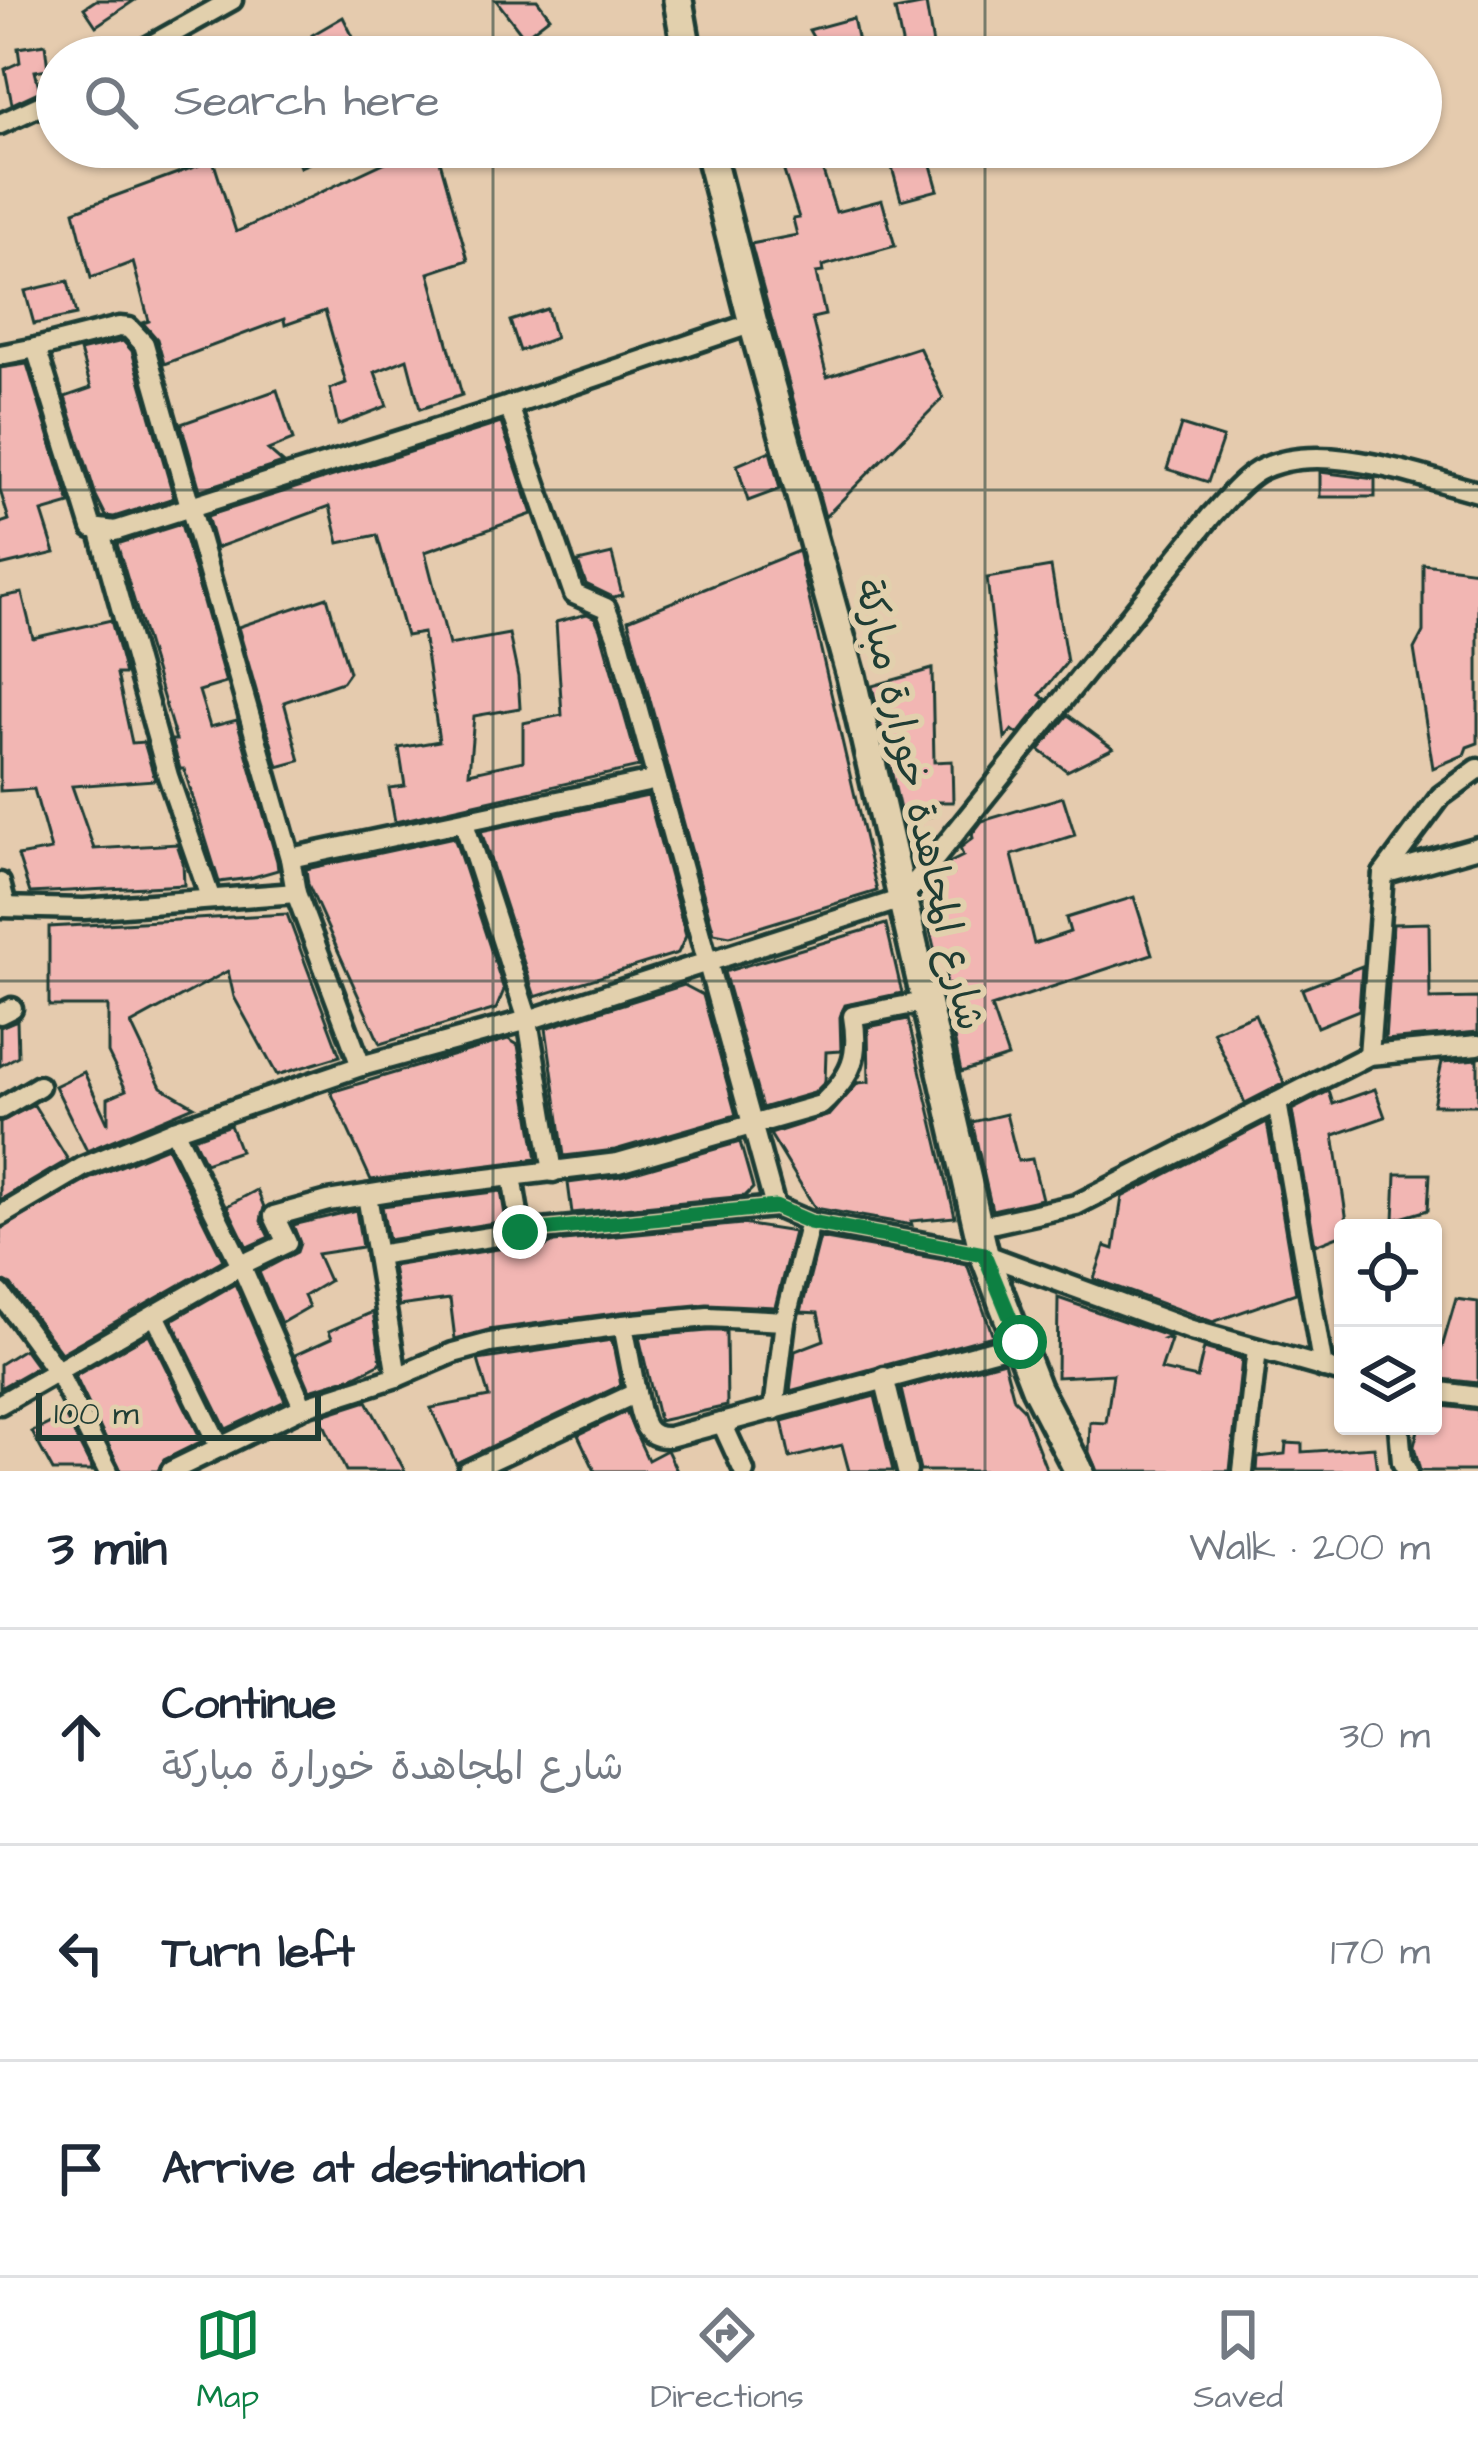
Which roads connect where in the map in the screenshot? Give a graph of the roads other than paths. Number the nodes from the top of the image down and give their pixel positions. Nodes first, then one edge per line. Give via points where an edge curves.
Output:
1 (232, 0) edge
2 (678, 0) edge
3 (168, 36) edge
4 (684, 36) edge
5 (36, 108) edge
6 (0, 124) edge
7 (713, 168) edge
8 (753, 323) junction
9 (36, 348) junction
10 (0, 355) edge
11 (509, 406) junction
12 (1478, 492) edge
13 (188, 507) junction
14 (100, 532) junction
15 (1478, 769) edge
16 (657, 780) junction
17 (464, 824) junction
18 (1478, 847) edge
19 (290, 858) junction
20 (1383, 874) junction
21 (0, 883) edge
22 (296, 893) junction
23 (210, 897) junction
24 (902, 899) junction
25 (3, 906) edge
26 (707, 962) junction
27 (924, 1002) junction
28 (528, 1020) junction
29 (1478, 1045) edge
30 (1369, 1055) junction
31 (361, 1066) junction
32 (40, 1086) dead end
33 (1277, 1102) junction
34 (0, 1109) edge
35 (751, 1126) junction
36 (174, 1130) junction
37 (553, 1172) junction
38 (512, 1176) junction
39 (367, 1195) junction
40 (775, 1207) junction
41 (0, 1216) edge
42 (810, 1222) junction
43 (520, 1232) junction
44 (981, 1240) junction
45 (377, 1255) junction
46 (241, 1264) junction
47 (0, 1293) edge
48 (155, 1315) junction
49 (785, 1322) junction
50 (623, 1325) junction
51 (1020, 1342) junction
52 (1257, 1350) junction
53 (1323, 1368) junction
54 (1334, 1371) edge
55 (57, 1372) junction
56 (397, 1376) junction
57 (884, 1377) junction
58 (1442, 1392) edge
59 (636, 1393) junction
60 (1478, 1397) edge
61 (0, 1404) edge
62 (303, 1407) junction
63 (775, 1409) junction
64 (722, 1424) junction
65 (1400, 1435) edge
66 (220, 1448) junction
67 (108, 1471) edge
68 (172, 1471) edge
69 (467, 1471) edge
70 (743, 1471) edge
71 (908, 1471) edge
72 (1079, 1471) edge
73 (1243, 1471) edge
74 (1407, 1471) edge

1 - 3 street
2 - 4 street
5 - 6 street
7 - 8 street, شارع المجاهدة خورارة مباركة
8 - 11 street
8 - 24 street, شارع المجاهدة خورارة مباركة via 851,676
9 - 10 street
9 - 13 street via 118,327 137,334
9 - 14 street via 92,528
11 - 13 street
11 - 16 street via 574,594 606,608
12 - 24 street via 1330,458 1256,472
13 - 14 street
13 - 19 street
14 - 23 street
15 - 20 street via 1441,796
16 - 17 street
16 - 26 street
17 - 19 street
17 - 28 street
18 - 20 street
19 - 22 street
20 - 30 street
21 - 25 street
22 - 23 street
22 - 31 street
23 - 25 street via 84,909
24 - 26 street
24 - 27 street, شارع المجاهدة خورارة مباركة
26 - 28 street
26 - 35 street
27 - 35 street via 853,1016 859,1052 836,1091 821,1106
27 - 44 street, شارع المجاهدة خورارة مباركة
28 - 31 street
28 - 37 street
29 - 30 street
30 - 33 street
31 - 36 street
32 - 34 street
33 - 44 street via 1076,1205
33 - 53 street
35 - 37 street
35 - 40 street
36 - 41 street via 83,1167
36 - 46 street
37 - 38 street
38 - 39 street
38 - 43 street
39 - 45 street
39 - 46 street via 274,1216 287,1244
40 - 42 street
40 - 43 street
42 - 44 street
42 - 49 street
43 - 45 street
44 - 51 street, شارع المجاهدة خورارة مباركة
44 - 52 street
45 - 56 street
46 - 48 street
46 - 62 street
47 - 55 street
48 - 55 street
48 - 66 street
49 - 50 street via 709,1317
49 - 63 street
50 - 56 street via 490,1342
50 - 59 street
51 - 57 street
51 - 72 street, شارع المجاهدة خورارة مباركة
52 - 53 street
52 - 73 street
53 - 54 street
55 - 61 street
55 - 67 street
56 - 62 street
57 - 63 street
57 - 71 street
58 - 60 street
59 - 64 street via 643,1424 656,1438
59 - 69 street
62 - 66 street
63 - 64 street
64 - 70 street
65 - 74 street
66 - 68 street

